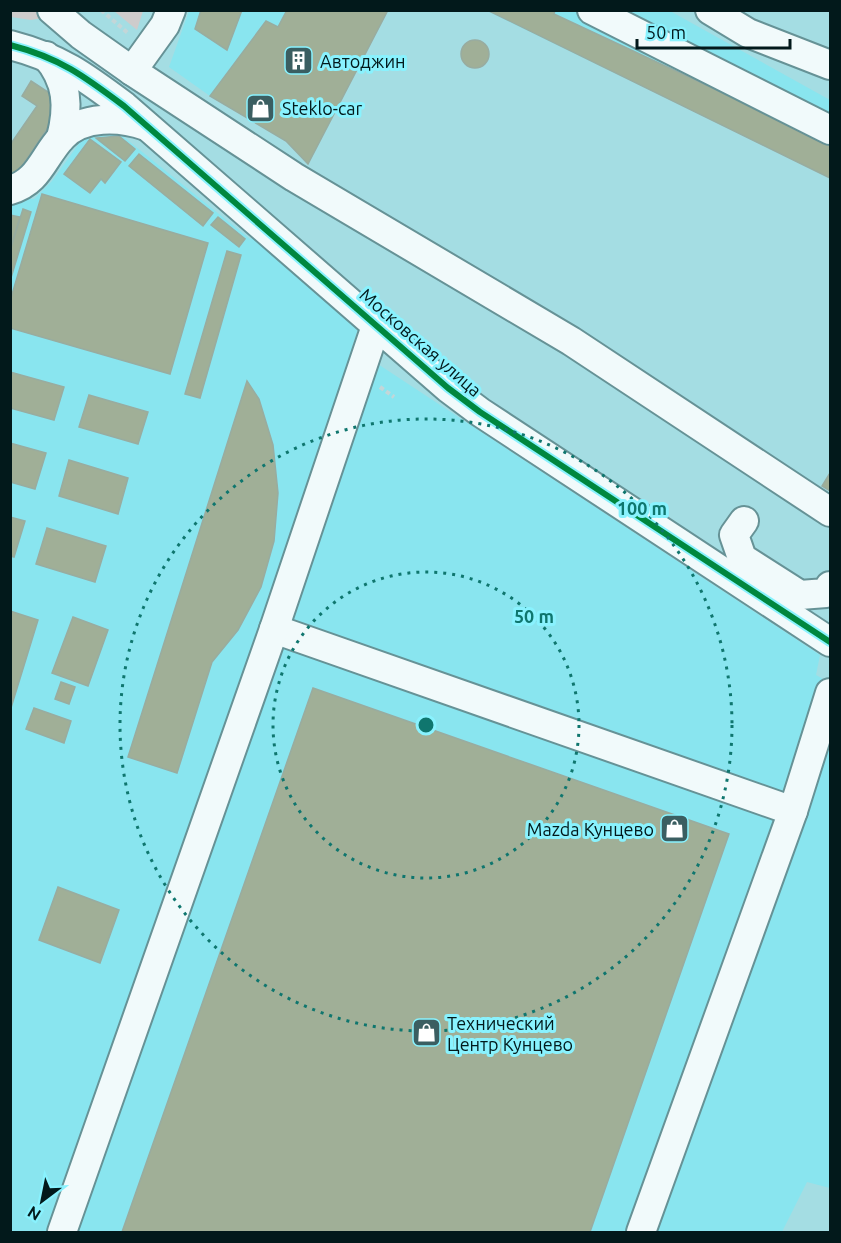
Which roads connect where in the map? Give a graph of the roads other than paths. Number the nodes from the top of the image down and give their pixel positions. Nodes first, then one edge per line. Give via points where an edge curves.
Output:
1 (171, 10) edge
2 (592, 10) edge
3 (710, 10) edge
4 (55, 12) edge
5 (11, 45) edge
6 (44, 54) junction
7 (828, 58) edge
8 (132, 71) junction
9 (147, 126) junction
10 (831, 130) edge
11 (61, 138) junction
12 (10, 190) edge
13 (377, 324) junction
14 (831, 512) edge
15 (744, 521) dead end
16 (831, 586) edge
17 (770, 589) junction
18 (274, 629) junction
19 (831, 642) edge
20 (831, 693) edge
21 (793, 811) junction
22 (62, 1233) edge
23 (640, 1233) edge

1 - 8 street via 165,25
2 - 10 street
3 - 7 street via 748,33
4 - 5 street via 55,30 46,41
4 - 8 street
5 - 6 street, Московская улица
6 - 9 street, Московская улица via 89,81
6 - 11 street via 61,76 64,87 67,104
8 - 14 street via 294,177 571,341
9 - 11 street via 116,118 71,130
9 - 13 street, Московская улица
11 - 12 street via 38,174
13 - 17 street, Московская улица via 480,412
13 - 18 street
15 - 17 street via 734,535 742,558
16 - 17 street via 826,593 800,596
17 - 19 street, Московская улица
18 - 21 street
18 - 22 street
20 - 21 street
21 - 23 street

